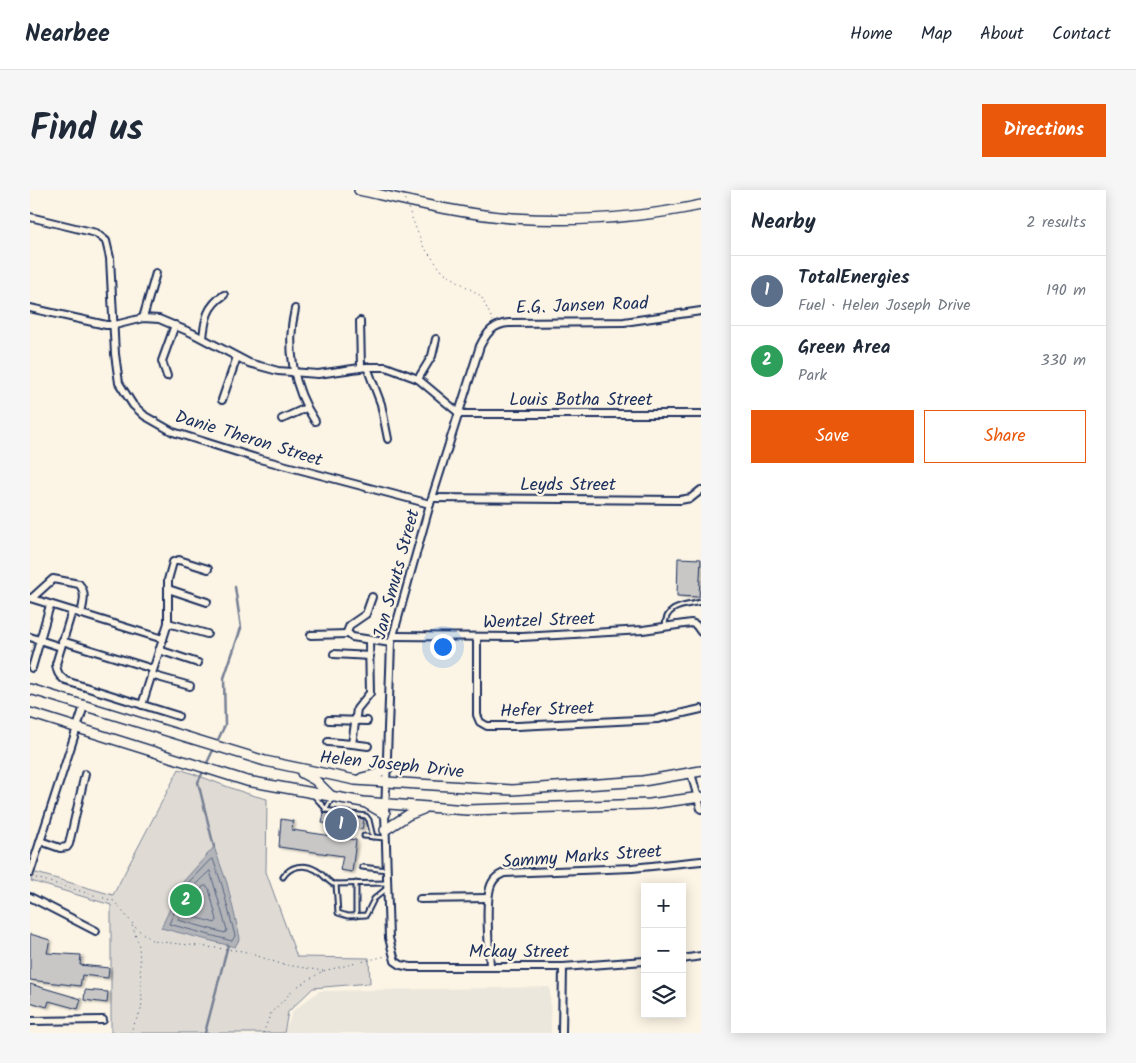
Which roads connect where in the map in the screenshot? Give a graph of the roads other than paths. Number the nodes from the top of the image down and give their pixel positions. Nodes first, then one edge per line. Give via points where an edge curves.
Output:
1 (359, 190) edge
2 (701, 205) edge
3 (30, 216) edge
4 (156, 273) dead end
5 (224, 295) dead end
6 (30, 308) edge
7 (295, 309) dead end
8 (701, 311) edge
9 (143, 318) junction
10 (360, 321) dead end
11 (115, 325) junction
12 (175, 325) junction
13 (495, 326) joint
14 (204, 338) junction
15 (436, 339) dead end
16 (237, 357) junction
17 (364, 367) junction
18 (295, 373) junction
19 (167, 376) dead end
20 (418, 379) junction
21 (222, 400) dead end
22 (306, 408) junction
23 (460, 414) junction
24 (701, 414) edge
25 (282, 420) dead end
26 (315, 421) dead end
27 (388, 439) dead end
28 (701, 490) edge
29 (431, 501) junction
30 (208, 570) dead end
31 (168, 589) junction
32 (372, 597) dead end
33 (31, 598) edge
34 (207, 602) dead end
35 (701, 602) edge
36 (50, 604) junction
37 (72, 611) junction
38 (81, 614) junction
39 (168, 622) junction
40 (665, 626) junction
41 (701, 632) edge
42 (207, 634) dead end
43 (348, 634) junction
44 (311, 635) dead end
45 (30, 637) edge
46 (477, 637) junction
47 (392, 639) junction
48 (39, 640) junction
49 (162, 640) junction
50 (370, 640) junction
51 (62, 644) junction
52 (159, 650) junction
53 (334, 654) dead end
54 (370, 656) junction
55 (198, 663) dead end
56 (32, 668) dead end
57 (152, 672) junction
58 (190, 686) dead end
59 (30, 689) edge
60 (142, 705) junction
61 (84, 706) junction
62 (701, 709) edge
63 (30, 713) edge
64 (178, 716) dead end
65 (329, 720) dead end
66 (354, 720) junction
67 (367, 721) dead end
68 (77, 728) junction
69 (328, 742) dead end
70 (352, 744) junction
71 (368, 746) dead end
72 (291, 768) junction
73 (388, 768) junction
74 (701, 771) edge
75 (691, 773) junction
76 (85, 774) dead end
77 (355, 780) junction
78 (387, 783) junction
79 (700, 797) edge
80 (333, 798) junction
81 (363, 802) junction
82 (386, 804) junction
83 (425, 808) junction
84 (701, 809) edge
85 (325, 810) dead end
86 (385, 814) junction
87 (386, 834) junction
88 (364, 836) dead end
89 (373, 837) junction
90 (40, 841) junction
91 (701, 861) edge
92 (362, 867) dead end
93 (388, 870) junction
94 (30, 873) edge
95 (283, 877) dead end
96 (336, 884) junction
97 (356, 884) junction
98 (388, 885) junction
99 (30, 897) edge
100 (488, 898) junction
101 (420, 899) dead end
102 (356, 916) junction
103 (96, 932) dead end
104 (701, 956) edge
105 (393, 958) joint
106 (686, 958) edge
107 (641, 961) edge
108 (490, 966) junction
109 (563, 967) junction
110 (103, 1020) dead end
111 (30, 1021) edge
112 (562, 1033) edge

1 - 2 street via 512,218 600,218
3 - 11 street, Danie Theron Street via 96,233 106,241
4 - 9 street
5 - 14 street via 208,312
6 - 11 street via 106,326
7 - 18 street via 290,335
8 - 13 street, E.G. Jansen Road via 624,322 516,322
9 - 11 street
9 - 12 street
10 - 17 street
11 - 29 street, Danie Theron Street via 119,383 133,405 160,426 256,458
12 - 14 street
12 - 19 street via 162,361
13 - 23 street, Jan Smuts Street via 484,336 480,346
14 - 16 street
15 - 20 street via 432,356
16 - 18 street
16 - 21 street
17 - 18 street via 318,374
17 - 20 street via 386,368
17 - 27 street via 381,404
18 - 22 street
20 - 23 street
22 - 25 street
22 - 26 street
23 - 24 street, Louis Botha Street
23 - 29 street, Jan Smuts Street
28 - 29 street, Leyds Street via 691,498 680,500
29 - 47 street, Jan Smuts Street
30 - 31 street via 176,560 169,572
31 - 34 street
31 - 39 street
32 - 43 street via 366,614 347,628
33 - 36 street
33 - 38 street via 53,579 74,582 83,588
35 - 40 lane via 671,610 666,616
36 - 37 street
36 - 48 street
37 - 38 street
37 - 51 street
38 - 49 street
39 - 42 street
39 - 49 street
40 - 41 street, Wentzel Street via 686,623 696,625
40 - 46 street, Wentzel Street via 588,634
43 - 44 street, Wentzel Street
43 - 50 street, Wentzel Street
45 - 48 street
46 - 47 street, Wentzel Street
46 - 62 street, Hefer Street via 477,715 487,726 657,719
47 - 50 street, Wentzel Street
47 - 73 street, Jan Smuts Street
48 - 51 street
48 - 56 street
49 - 52 street
50 - 54 street
51 - 57 street
51 - 60 street via 56,664 57,672 66,681
52 - 55 street
52 - 57 street
53 - 54 street
54 - 66 street via 370,693 357,709
57 - 58 street
57 - 60 street
59 - 61 street, Helen Joseph Drive
60 - 64 street
61 - 68 street
61 - 72 street, Helen Joseph Drive
63 - 68 street
65 - 66 street
66 - 67 street
66 - 70 street
68 - 80 street via 247,781
68 - 90 street
69 - 70 street
70 - 71 street
72 - 77 street, Helen Joseph Drive
72 - 80 street via 315,780
73 - 77 street
73 - 78 street, Jan Smuts Street
74 - 75 street, Helen Joseph Drive
75 - 78 street, Helen Joseph Drive via 643,781 512,790
75 - 79 street
76 - 90 street via 67,847
77 - 78 street, Helen Joseph Drive
78 - 82 street, Jan Smuts Street
79 - 83 street via 650,804 467,810
79 - 84 street
80 - 81 street
81 - 82 street
81 - 86 street
82 - 83 street
82 - 86 street, Jan Smuts Street
83 - 87 street via 408,815
85 - 89 lane via 366,816
86 - 87 street, Jan Smuts Street
87 - 89 lane
87 - 93 street, Jan Smuts Street
88 - 89 lane
90 - 94 street
91 - 100 street, Sammy Marks Street via 632,868 504,873 491,883
92 - 93 lane
93 - 98 street, Jan Smuts Street
95 - 96 lane via 292,868 300,866 316,870
96 - 97 lane
96 - 102 lane via 338,913
97 - 98 lane
97 - 102 lane
98 - 102 lane via 374,899 368,913
98 - 105 street, Jan Smuts Street via 388,938
99 - 103 street
100 - 101 street
100 - 108 street, Sammy Marks Street
104 - 106 street
105 - 108 street, Mckay Street via 401,966 410,967
107 - 109 street, Mckay Street
108 - 109 street, Mckay Street
109 - 112 street
110 - 111 street

